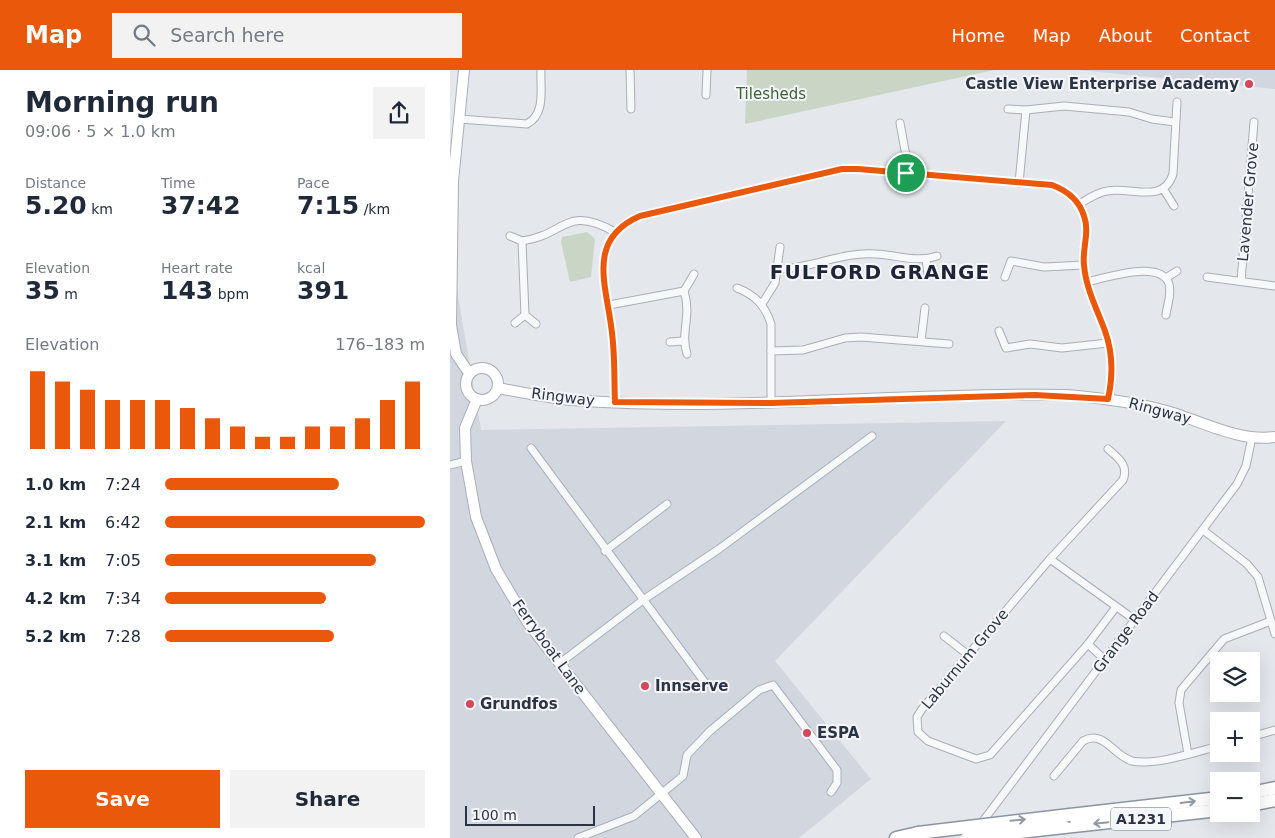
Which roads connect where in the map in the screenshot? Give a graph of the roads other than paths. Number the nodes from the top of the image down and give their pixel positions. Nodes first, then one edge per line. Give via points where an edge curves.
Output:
1 (464, 70) edge
2 (541, 70) edge
3 (630, 70) edge
4 (707, 70) edge
5 (706, 95) dead end
6 (1177, 102) dead end
7 (631, 109) dead end
8 (1008, 109) dead end
9 (1026, 110) junction
10 (459, 119) junction
11 (1175, 122) junction
12 (1254, 122) dead end
13 (900, 123) dead end
14 (906, 173) junction
15 (1018, 183) junction
16 (1164, 190) junction
17 (1079, 204) junction
18 (1174, 206) dead end
19 (615, 232) junction
20 (510, 236) dead end
21 (522, 240) junction
22 (780, 247) dead end
23 (937, 256) dead end
24 (926, 260) junction
25 (1084, 264) junction
26 (778, 270) junction
27 (1177, 271) dead end
28 (694, 274) dead end
29 (928, 274) dead end
30 (1005, 277) dead end
31 (1207, 277) dead end
32 (1166, 278) junction
33 (1087, 282) junction
34 (1241, 282) junction
35 (1275, 286) edge
36 (737, 288) dead end
37 (684, 291) junction
38 (762, 304) junction
39 (609, 305) junction
40 (925, 308) dead end
41 (526, 315) junction
42 (1166, 315) dead end
43 (515, 323) dead end
44 (536, 324) dead end
45 (999, 331) dead end
46 (683, 340) junction
47 (921, 341) junction
48 (670, 342) dead end
49 (1108, 343) junction
50 (949, 344) dead end
51 (772, 351) junction
52 (687, 354) dead end
53 (469, 373) junction
54 (498, 388) junction
55 (477, 399) junction
56 (1108, 399) junction
57 (615, 402) junction
58 (771, 403) junction
59 (872, 436) dead end
60 (1252, 437) junction
61 (1275, 437) edge
62 (531, 448) dead end
63 (1108, 449) dead end
64 (466, 461) junction
65 (450, 465) edge
66 (667, 504) dead end
67 (1203, 530) junction
68 (605, 551) junction
69 (1050, 559) junction
70 (643, 600) junction
71 (1116, 607) junction
72 (1135, 620) junction
73 (1271, 621) junction
74 (1275, 634) edge
75 (944, 636) dead end
76 (1088, 644) junction
77 (967, 654) junction
78 (1105, 660) junction
79 (560, 663) junction
80 (706, 684) dead end
81 (1275, 730) edge
82 (1260, 734) edge
83 (1210, 748) edge
84 (1188, 754) junction
85 (1054, 776) dead end
86 (1275, 788) edge
87 (1260, 791) edge
88 (831, 792) dead end
89 (660, 793) junction
90 (1210, 799) edge
91 (1275, 800) edge
92 (1260, 803) edge
93 (1210, 811) edge
94 (578, 838) edge
95 (696, 838) edge
96 (896, 838) edge
97 (968, 838) edge

1 - 10 street
2 - 10 street via 540,111 535,120 527,124
3 - 7 street
4 - 5 street
6 - 11 street
8 - 9 street
9 - 11 street via 1064,106 1128,112
9 - 15 street
10 - 53 street via 452,219 451,325 456,354
11 - 16 street via 1173,174
12 - 34 street, Lavender Grove
13 - 14 street
14 - 15 street
14 - 19 street via 842,169 640,216
15 - 17 street via 1052,185 1070,194
16 - 17 street via 1108,190
16 - 18 street
17 - 25 street via 1086,228
19 - 21 street via 580,219 538,237
19 - 39 street via 603,259
20 - 21 street
21 - 41 street
22 - 26 street
23 - 24 street
24 - 26 street via 875,253
24 - 29 street
25 - 30 street via 1044,267 1010,261
25 - 33 street
26 - 38 street
27 - 32 street
28 - 37 street
31 - 34 street
32 - 33 street via 1143,271
32 - 42 street via 1170,292
33 - 49 street
34 - 35 street
36 - 38 street via 756,297
37 - 39 street
37 - 46 street via 689,316
38 - 51 street via 771,324
39 - 57 street
40 - 47 street
41 - 43 street
41 - 44 street
45 - 49 street via 1006,348 1030,344 1062,348
46 - 48 street
46 - 52 street
47 - 50 street
47 - 51 street via 845,338 803,350
49 - 56 street via 1112,375
51 - 58 street
53 - 54 street via 476,368 489,368 497,377
53 - 55 street via 466,387 468,393
54 - 55 street via 492,397
54 - 57 street, Ringway via 582,401
55 - 64 street, Ferryboat Lane via 465,428
56 - 58 street, Ringway via 1035,395
56 - 60 street, Ringway via 1170,412
57 - 58 street, Ringway
59 - 70 street via 719,549
60 - 61 street
60 - 67 street, Grange Road via 1246,466 1238,484
62 - 68 street
63 - 69 street, Laburnum Grove via 1122,461 1125,468 1123,480
64 - 65 street
64 - 79 street, Ferryboat Lane via 476,517 496,569 528,622
66 - 68 street
67 - 72 street, Grange Road
67 - 73 street via 1253,570 1261,584
68 - 70 street
69 - 71 street
69 - 77 street, Laburnum Grove
70 - 79 street
70 - 80 street
71 - 72 street
71 - 76 street, Laburnum Grove
72 - 78 street, Grange Road
73 - 74 street
73 - 84 street via 1224,639 1181,690 1179,703
75 - 77 street
76 - 77 street, Laburnum Grove via 1002,744 982,758 928,741 916,725 922,709
76 - 78 street
78 - 97 street, Grange Road
79 - 89 street, Ferryboat Lane
81 - 82 street
83 - 84 street
84 - 85 street via 1134,762 1125,759 1103,740 1088,738
86 - 87 highway
88 - 89 street via 837,783 837,770 773,685 759,690 710,732 687,755 683,776
89 - 94 street via 634,816
89 - 95 street, Ferryboat Lane
96 -> 90 highway, A1231, bridge via 940,829
91 - 92 highway
93 -> 97 highway, A1231, bridge

